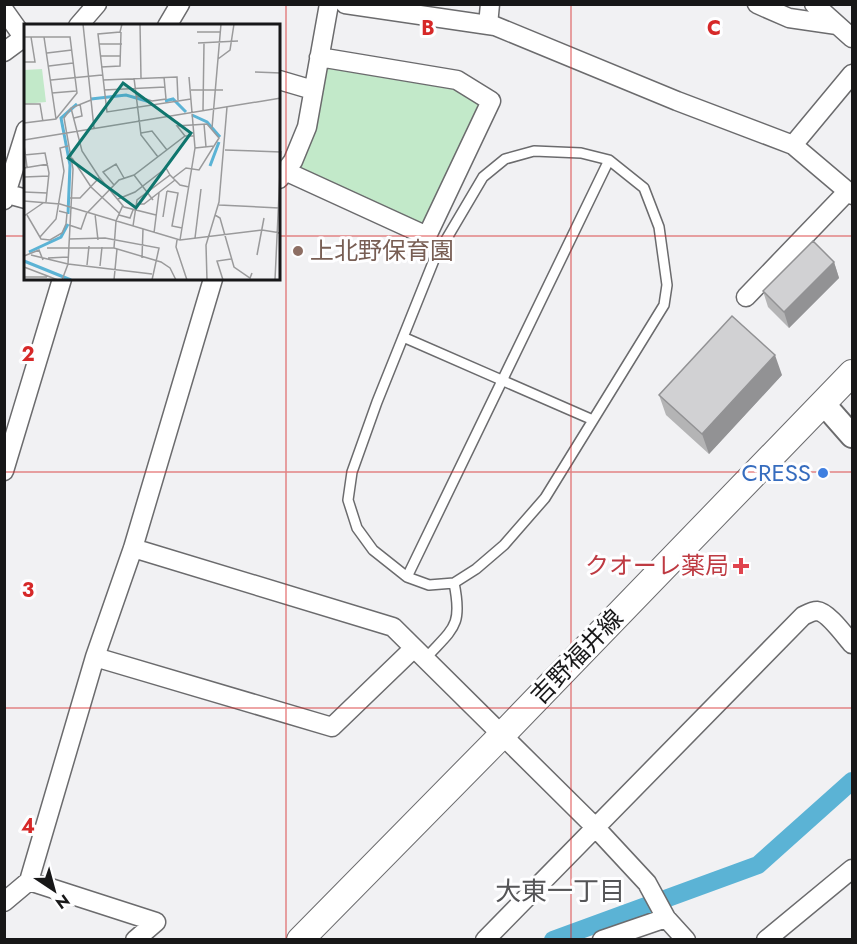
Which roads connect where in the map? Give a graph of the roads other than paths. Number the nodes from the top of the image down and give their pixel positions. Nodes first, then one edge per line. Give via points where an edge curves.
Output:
1 (97, 4) edge
2 (180, 4) edge
3 (329, 4) edge
4 (345, 4) edge
5 (490, 4) edge
6 (757, 4) edge
7 (814, 4) edge
8 (4, 10) edge
9 (80, 24) edge
10 (168, 24) edge
11 (488, 25) junction
12 (837, 26) junction
13 (852, 38) edge
14 (24, 39) edge
15 (4, 52) edge
16 (319, 57) junction
17 (852, 74) edge
18 (280, 80) edge
19 (313, 90) junction
20 (24, 136) edge
21 (793, 145) junction
22 (609, 160) junction
23 (282, 175) edge
24 (850, 193) edge
25 (5, 195) edge
26 (24, 199) edge
27 (62, 280) edge
28 (213, 280) edge
29 (746, 297) dead end
30 (403, 337) junction
31 (852, 373) edge
32 (503, 380) junction
33 (823, 403) junction
34 (593, 420) junction
35 (852, 436) edge
36 (4, 471) edge
37 (133, 548) junction
38 (407, 577) junction
39 (454, 582) junction
40 (852, 645) edge
41 (419, 653) junction
42 (95, 657) junction
43 (501, 736) junction
44 (595, 827) junction
45 (852, 870) edge
46 (29, 881) junction
47 (4, 902) edge
48 (666, 918) junction
49 (135, 939) edge
50 (300, 939) edge
51 (485, 939) edge
52 (602, 939) edge
53 (686, 939) edge
54 (766, 939) edge

1 - 9 street
2 - 10 street
3 - 16 street
4 - 11 street
5 - 11 street
6 - 12 street via 789,18
7 - 12 street
8 - 14 street
11 - 21 street
12 - 13 street
14 - 15 street
16 - 19 street
16 - 23 street via 457,80 490,101 427,236
17 - 21 street
18 - 19 street
19 - 23 street via 307,127
20 - 25 street
21 - 24 street
22 - 30 lane via 581,153 534,152 505,159 483,177 434,260
22 - 32 lane
22 - 34 lane via 644,188 659,227 667,285 664,305
24 - 29 street
25 - 26 street
27 - 36 street
28 - 37 street
30 - 32 lane
30 - 38 lane via 352,472 348,500 357,528 374,550
31 - 33 main road, 吉野福井線
32 - 34 lane
32 - 38 lane
33 - 35 street
33 - 43 main road, 吉野福井線
34 - 39 lane via 545,498 504,545
37 - 41 street via 393,627
37 - 42 street
38 - 39 lane via 429,585
39 - 41 lane via 459,605 456,625
40 - 44 street via 819,611 803,616
41 - 42 street via 332,727
41 - 43 street
42 - 46 street
43 - 44 street
43 - 50 main road, 吉野福井線
44 - 48 street via 647,883
44 - 51 street
45 - 54 street
46 - 47 street
46 - 49 street via 156,922
48 - 52 street
48 - 53 street

